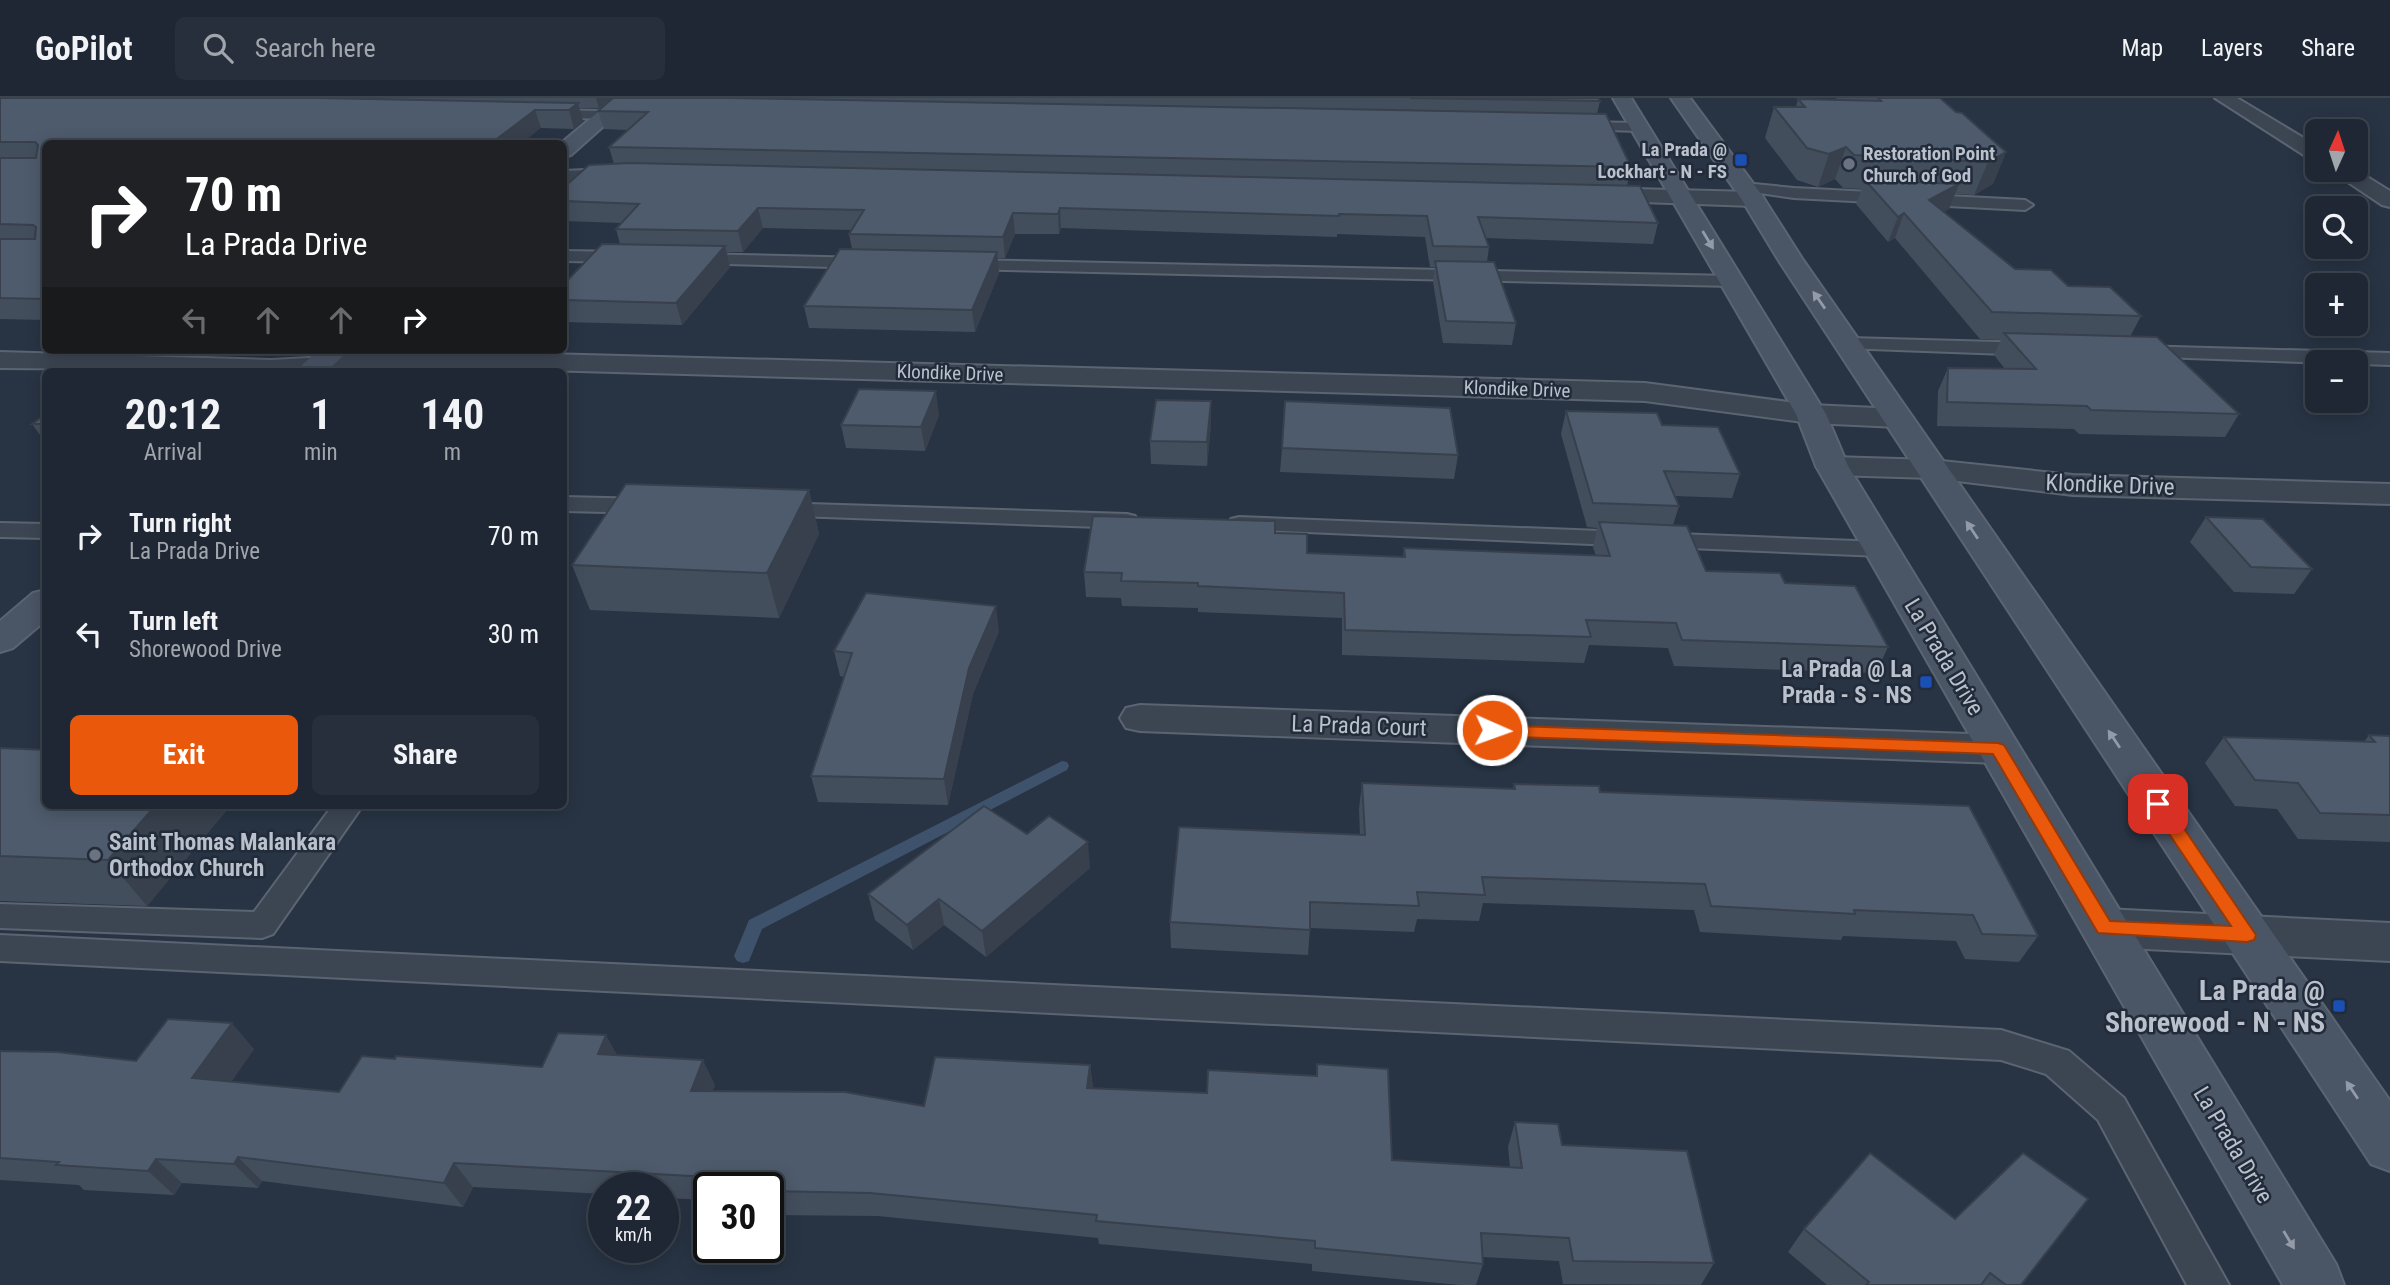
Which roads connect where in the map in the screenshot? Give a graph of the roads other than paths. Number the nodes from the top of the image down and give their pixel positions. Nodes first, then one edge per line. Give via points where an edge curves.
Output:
1 (1622, 98) edge
2 (1680, 98) edge
3 (2224, 98) edge
4 (622, 108) edge
5 (537, 114) edge
6 (1570, 126) edge
7 (1639, 127) junction
8 (2305, 148) edge
9 (567, 149) edge
10 (650, 174) edge
11 (567, 177) edge
12 (2360, 182) edge
13 (1749, 193) junction
14 (1571, 195) edge
15 (1682, 197) junction
16 (2390, 200) edge
17 (2025, 205) dead end
18 (567, 256) edge
19 (646, 258) edge
20 (673, 258) edge
21 (878, 263) edge
22 (947, 265) edge
23 (1733, 281) junction
24 (1850, 344) junction
25 (2057, 350) edge
26 (2113, 352) edge
27 (2390, 359) edge
28 (0, 360) edge
29 (321, 362) edge
30 (1811, 414) junction
31 (1898, 418) junction
32 (1832, 466) junction
33 (1931, 469) junction
34 (2390, 494) edge
35 (567, 504) edge
36 (675, 507) edge
37 (758, 510) edge
38 (1148, 522) edge
39 (1217, 524) edge
40 (0, 530) edge
41 (42, 531) edge
42 (1881, 549) junction
43 (42, 604) edge
44 (0, 640) edge
45 (1140, 718) dead end
46 (1998, 749) junction
47 (346, 809) edge
48 (0, 916) edge
49 (2105, 928) junction
50 (2247, 935) junction
51 (2390, 942) edge
52 (0, 948) edge
53 (2390, 1146) edge
54 (2209, 1285) edge
55 (2315, 1285) edge

1 - 7 main road, La Prada Drive
2 - 13 main road
3 - 8 street
4 - 5 lane
4 - 9 main road
6 - 7 lane
7 - 15 main road, La Prada Drive
10 - 11 street
12 - 16 street
13 - 15 street
13 - 17 lane
24 -> 13 main road
14 - 15 street
15 -> 23 main road, La Prada Drive
18 - 19 lane
20 - 21 lane
22 - 23 lane
23 - 30 main road, La Prada Drive
24 - 25 lane
24 - 31 main road
26 - 27 lane
28 - 29 street, Klondike Drive via 271,368
29 - 30 street, Klondike Drive via 437,359 1646,392
30 - 31 street, Klondike Drive
30 - 32 main road, La Prada Drive
31 - 33 main road
32 - 33 street, Klondike Drive
32 - 42 main road, La Prada Drive
33 - 34 street, Klondike Drive via 2073,485
50 -> 33 main road
35 - 36 lane
37 - 38 lane
39 - 42 lane
40 - 41 lane
42 - 46 main road, La Prada Drive
43 - 44 main road
45 - 46 street, La Prada Court
46 - 49 main road, La Prada Drive
47 - 48 lane via 262,925
49 - 50 street
49 -> 55 main road, La Prada Drive
50 - 51 street
53 -> 50 main road
52 - 54 lane via 2001,1045 2057,1062 2111,1109

